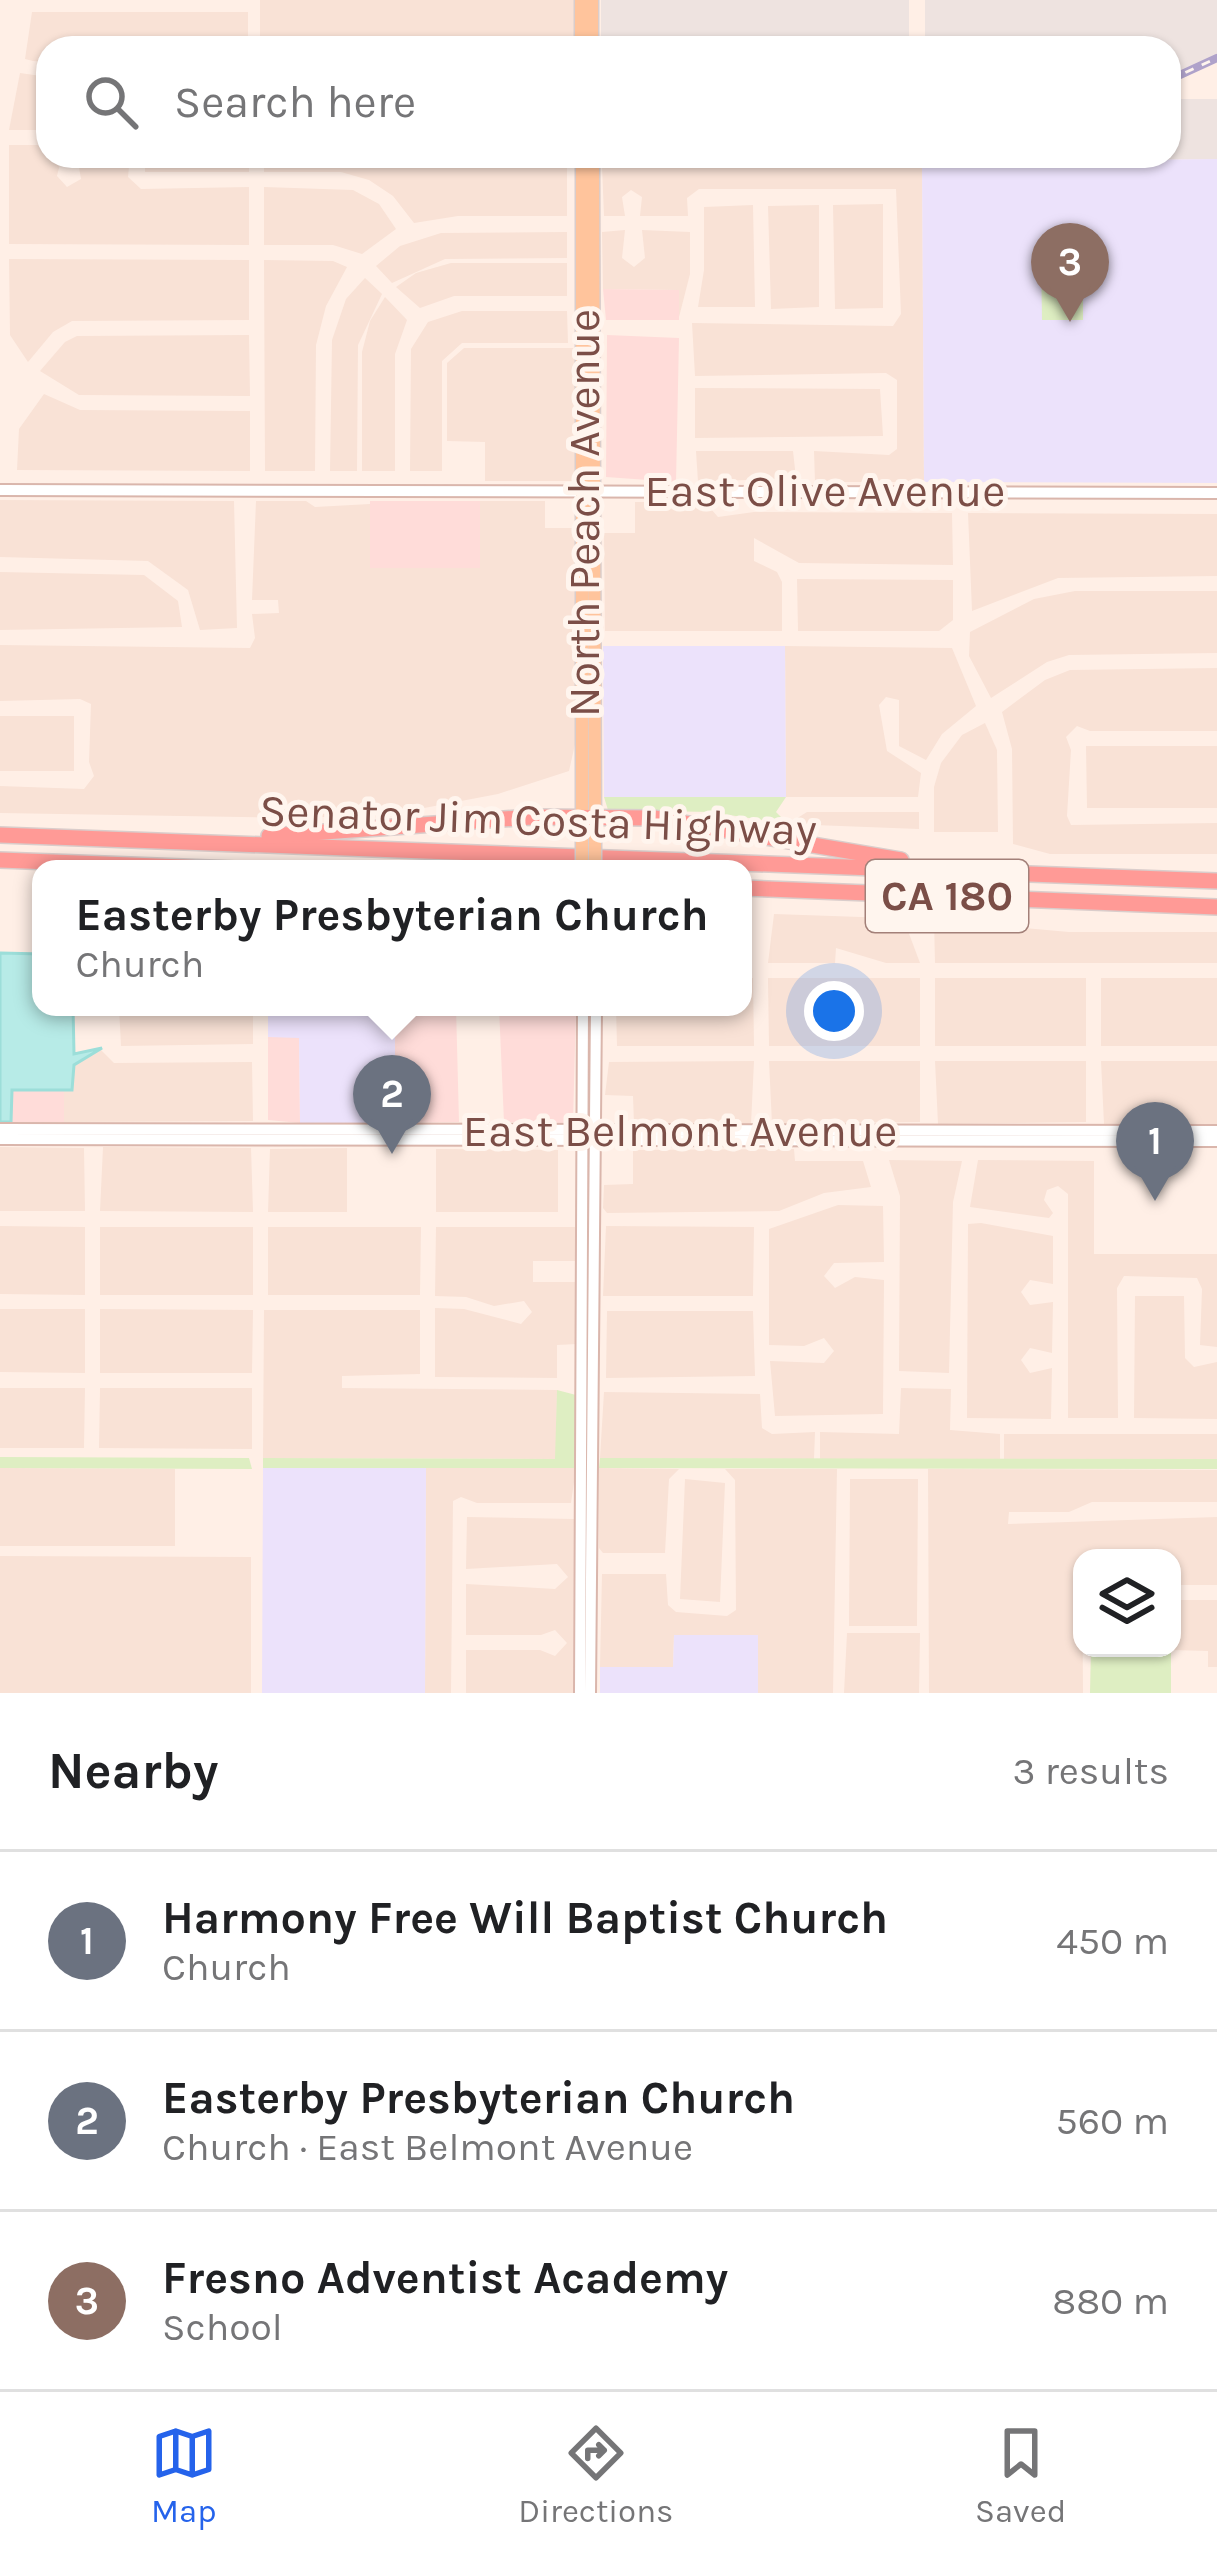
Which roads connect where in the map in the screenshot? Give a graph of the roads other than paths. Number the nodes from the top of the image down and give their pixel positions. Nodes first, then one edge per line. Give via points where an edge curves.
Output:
1 (581, 0) edge
2 (592, 0) edge
3 (584, 36) edge
4 (586, 36) edge
5 (582, 168) edge
6 (593, 168) edge
7 (583, 265) junction
8 (594, 328) junction
9 (0, 490) edge
10 (590, 490) junction
11 (1217, 493) edge
12 (589, 716) junction
13 (588, 817) junction
14 (0, 836) edge
15 (80, 838) junction
16 (588, 841) junction
17 (0, 860) edge
18 (584, 860) edge
19 (593, 860) edge
20 (661, 860) edge
21 (32, 861) edge
22 (752, 863) edge
23 (1005, 873) junction
24 (1217, 881) edge
25 (752, 888) edge
26 (1217, 907) edge
27 (583, 1016) edge
28 (596, 1016) edge
29 (0, 1129) edge
30 (1217, 1131) edge
31 (590, 1136) junction
32 (0, 1139) edge
33 (1217, 1141) edge
34 (584, 1245) junction
35 (594, 1302) junction
36 (583, 1385) junction
37 (592, 1428) junction
38 (581, 1507) junction
39 (591, 1557) junction
40 (580, 1693) edge
41 (590, 1693) edge

1 - 3 main road
2 - 4 main road
5 - 7 main road, North Peach Avenue
6 - 8 main road, North Peach Avenue
7 - 8 main road
7 - 10 main road, North Peach Avenue
8 - 10 main road, North Peach Avenue
9 - 10 main road, East Olive Avenue
10 - 11 main road, East Olive Avenue
10 - 12 main road, North Peach Avenue
10 - 12 main road, North Peach Avenue
12 - 13 main road, North Peach Avenue
12 - 13 main road, North Peach Avenue via 595,748
13 - 15 highway via 316,835
13 - 16 main road, North Peach Avenue
13 - 23 highway via 683,821 848,854
14 - 15 highway, Senator Jim Costa Highway / CA 180
15 - 20 highway, Senator Jim Costa Highway / CA 180
16 - 18 main road, North Peach Avenue, bridge
16 - 19 main road, North Peach Avenue, bridge
17 - 21 highway, Senator Jim Costa Highway
22 - 23 highway, Senator Jim Costa Highway / CA 180
23 - 24 highway, Senator Jim Costa Highway / CA 180
25 - 26 highway, Senator Jim Costa Highway / CA 180
27 - 31 main road
28 - 31 main road
29 - 31 main road, East Belmont Avenue
30 - 31 main road, East Belmont Avenue
31 - 32 main road, East Belmont Avenue
31 - 33 main road, East Belmont Avenue
31 - 34 main road
31 - 35 main road
34 - 35 main road
34 - 36 main road
35 - 37 main road
36 - 37 main road
36 - 38 main road
37 - 39 main road
38 - 39 main road
38 - 40 main road
39 - 41 main road

